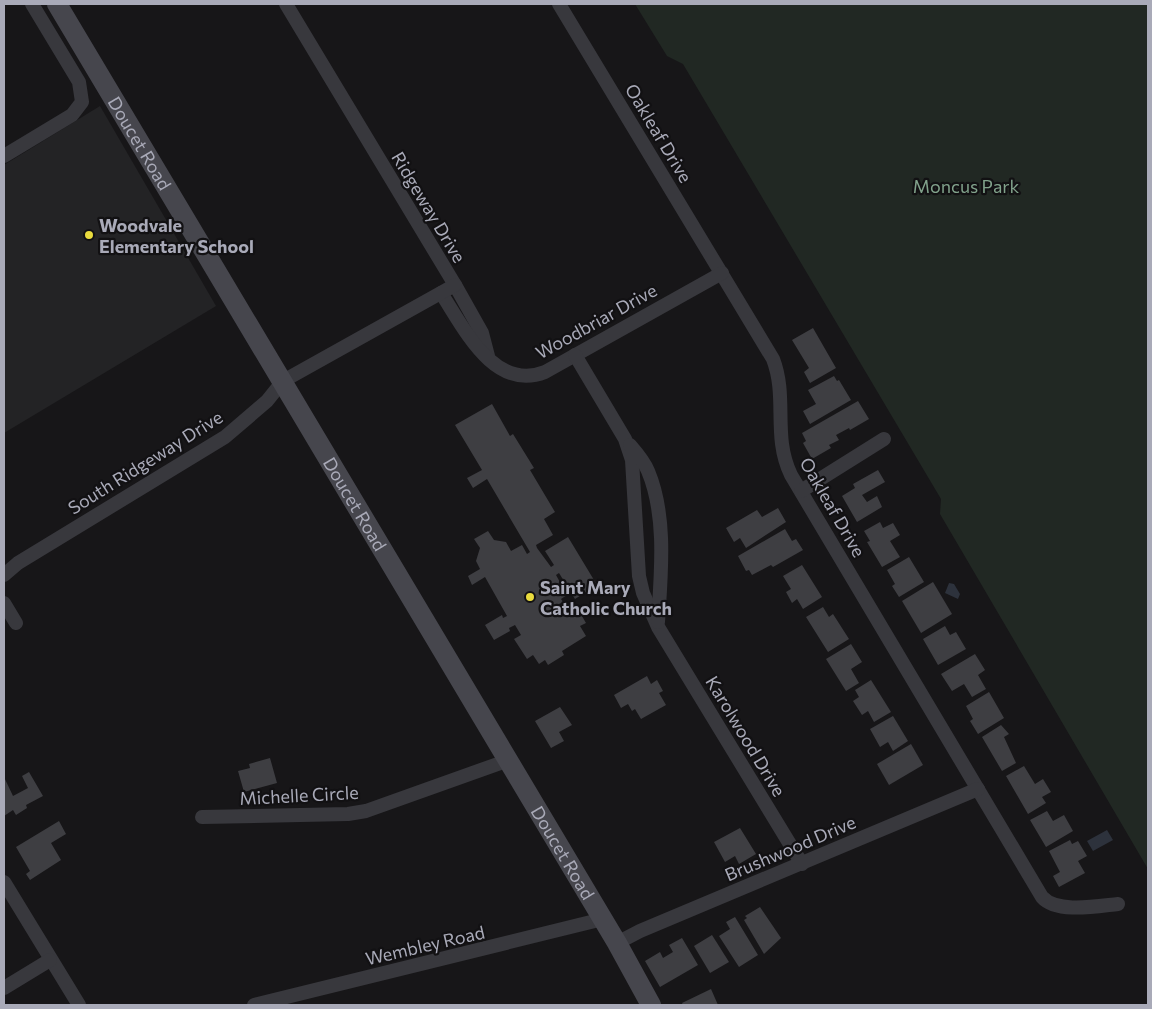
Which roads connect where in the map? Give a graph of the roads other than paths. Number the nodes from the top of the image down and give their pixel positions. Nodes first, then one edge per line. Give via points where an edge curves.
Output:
1 (32, 4) edge
2 (57, 4) edge
3 (286, 4) edge
4 (559, 4) edge
5 (4, 156) edge
6 (722, 272) junction
7 (455, 285) junction
8 (441, 293) junction
9 (575, 355) junction
10 (488, 356) junction
11 (283, 381) junction
12 (625, 439) junction
13 (884, 440) dead end
14 (801, 491) junction
15 (4, 575) edge
16 (4, 603) edge
17 (16, 623) dead end
18 (658, 627) junction
19 (509, 760) junction
20 (978, 788) junction
21 (202, 817) dead end
22 (802, 864) junction
23 (4, 882) edge
24 (1118, 904) dead end
25 (603, 919) junction
26 (617, 943) junction
27 (50, 960) junction
28 (4, 988) edge
29 (79, 1005) edge
30 (254, 1005) edge
31 (651, 1005) edge

1 - 5 street via 80,82 82,102 72,115
2 - 11 street, Doucet Road
3 - 7 street, Ridgeway Drive
4 - 6 street, Oakleaf Drive
6 - 9 street, Woodbriar Drive
6 - 14 street, Oakleaf Drive via 776,366 781,397 780,442 786,465
7 - 8 street, Ridgeway Drive
7 - 10 street via 482,333
8 - 10 street, Woodbriar Drive via 472,342
8 - 11 street, Ridgeway Drive
9 - 10 street, Woodbriar Drive via 544,372 523,377 502,371
9 - 12 street, Karolwood Drive
11 - 15 street, South Ridgeway Drive via 267,401 225,437 18,563
11 - 19 street, Doucet Road
12 - 18 street, Karolwood Drive via 634,470 639,576
12 - 18 street, Karolwood Drive via 644,463 655,494 661,550
13 - 14 street
14 - 20 street, Oakleaf Drive
16 - 17 street
18 - 22 street, Karolwood Drive
19 - 21 street, Michelle Circle via 366,811
19 - 25 street, Doucet Road
20 - 22 street, Brushwood Drive
20 - 24 street, Oakleaf Drive via 1045,901 1056,906 1088,908
22 - 26 street, Brushwood Drive
23 - 27 street
25 - 26 street, Doucet Road
25 - 30 street, Wembley Road
26 - 31 street, Doucet Road
27 - 28 street
27 - 29 street

